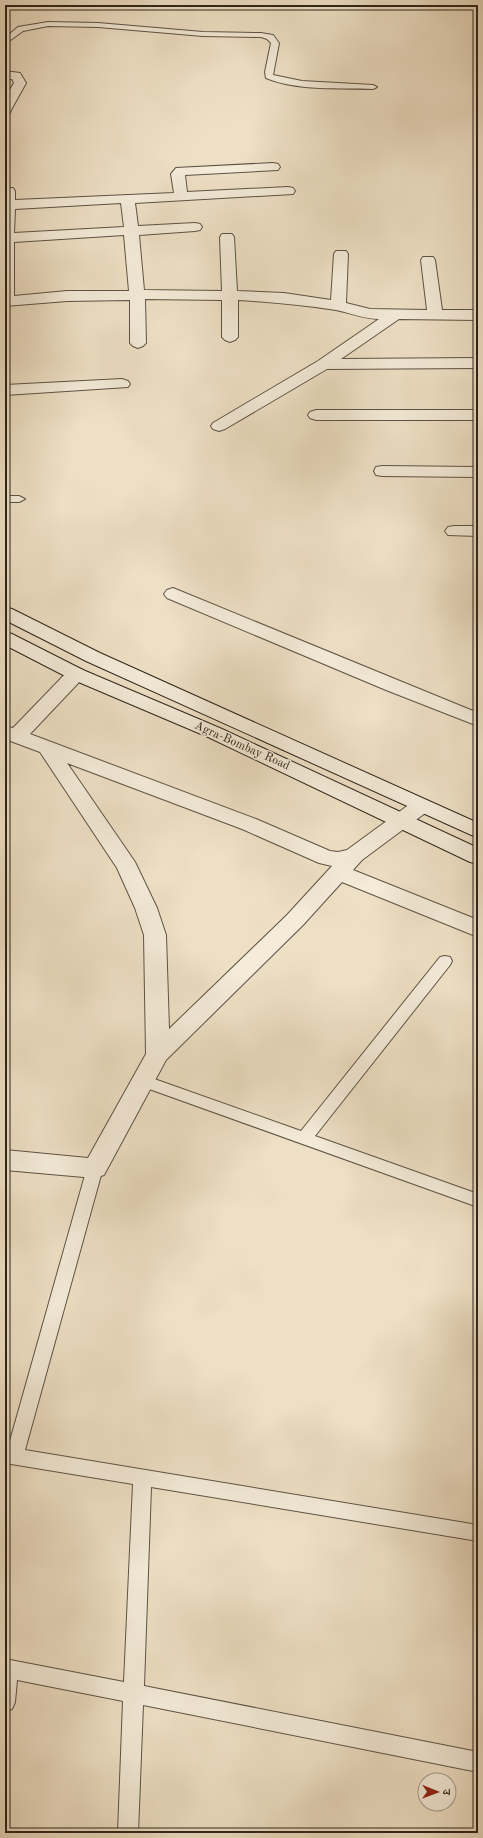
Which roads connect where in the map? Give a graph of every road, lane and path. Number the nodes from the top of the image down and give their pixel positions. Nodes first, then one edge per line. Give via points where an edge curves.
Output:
1 (5, 42) edge
2 (5, 75) edge
3 (373, 87) dead end
4 (5, 110) edge
5 (273, 166) dead end
6 (288, 191) dead end
7 (182, 196) junction
8 (128, 199) junction
9 (195, 227) dead end
10 (131, 231) junction
11 (227, 236) dead end
12 (7, 238) junction
13 (341, 254) dead end
14 (428, 260) dead end
15 (137, 294) junction
16 (230, 295) junction
17 (6, 301) edge
18 (338, 306) junction
19 (394, 315) junction
20 (435, 315) junction
21 (478, 315) edge
22 (230, 337) dead end
23 (138, 343) dead end
24 (324, 364) junction
25 (478, 364) edge
26 (122, 384) dead end
27 (5, 390) edge
28 (316, 415) dead end
29 (478, 415) edge
30 (219, 426) dead end
31 (382, 471) dead end
32 (478, 472) edge
33 (5, 499) edge
34 (18, 499) dead end
35 (454, 531) dead end
36 (478, 531) edge
37 (173, 594) dead end
38 (5, 613) edge
39 (5, 638) edge
40 (76, 674) junction
41 (478, 720) edge
42 (11, 734) edge
43 (47, 748) junction
44 (421, 806) junction
45 (402, 820) junction
46 (478, 831) edge
47 (478, 857) edge
48 (346, 864) junction
49 (478, 929) edge
50 (445, 961) dead end
51 (158, 1054) junction
52 (143, 1081) junction
53 (304, 1139) junction
54 (5, 1160) edge
55 (95, 1168) junction
56 (478, 1201) edge
57 (10, 1456) edge
58 (142, 1477) junction
59 (478, 1533) edge
60 (7, 1668) edge
61 (133, 1694) junction
62 (5, 1702) edge
63 (478, 1762) edge
64 (128, 1833) edge

1 - 3 lane via 26,27 61,24 203,34 261,35 270,37 275,43 269,72 272,78
2 - 4 street via 16,76 20,83
5 - 7 street via 180,171 178,174
6 - 7 street
7 - 8 street
8 - 10 street
8 - 12 street via 8,198
9 - 10 street
10 - 12 street
10 - 15 street
11 - 16 street
12 - 17 street
13 - 18 street
14 - 20 street
15 - 16 street
15 - 17 street
15 - 23 street
16 - 18 street via 284,298
16 - 22 street
18 - 19 street via 370,314
19 - 20 street
19 - 24 street
20 - 21 street
24 - 25 street
24 - 30 street
26 - 27 street
28 - 29 street
31 - 32 street
33 - 34 lane
35 - 36 street
37 - 41 street
38 - 44 street, Agra-Bombay Road
39 - 40 street, Agra-Bombay Road
40 - 42 street
40 - 45 street, Agra-Bombay Road via 215,733
42 - 43 street
43 - 48 street via 249,824
43 - 51 street via 127,867 146,908 155,935
44 - 45 street
44 - 46 street, Agra-Bombay Road
45 - 47 street, Agra-Bombay Road
45 - 48 street
48 - 49 street
48 - 51 street via 295,920
50 - 53 lane
51 - 52 street
52 - 53 lane
52 - 55 street
53 - 56 lane
54 - 55 street
55 - 57 lane
57 - 58 lane
58 - 59 lane
58 - 61 lane
60 - 61 lane
60 - 62 lane
61 - 63 lane
61 - 64 lane

